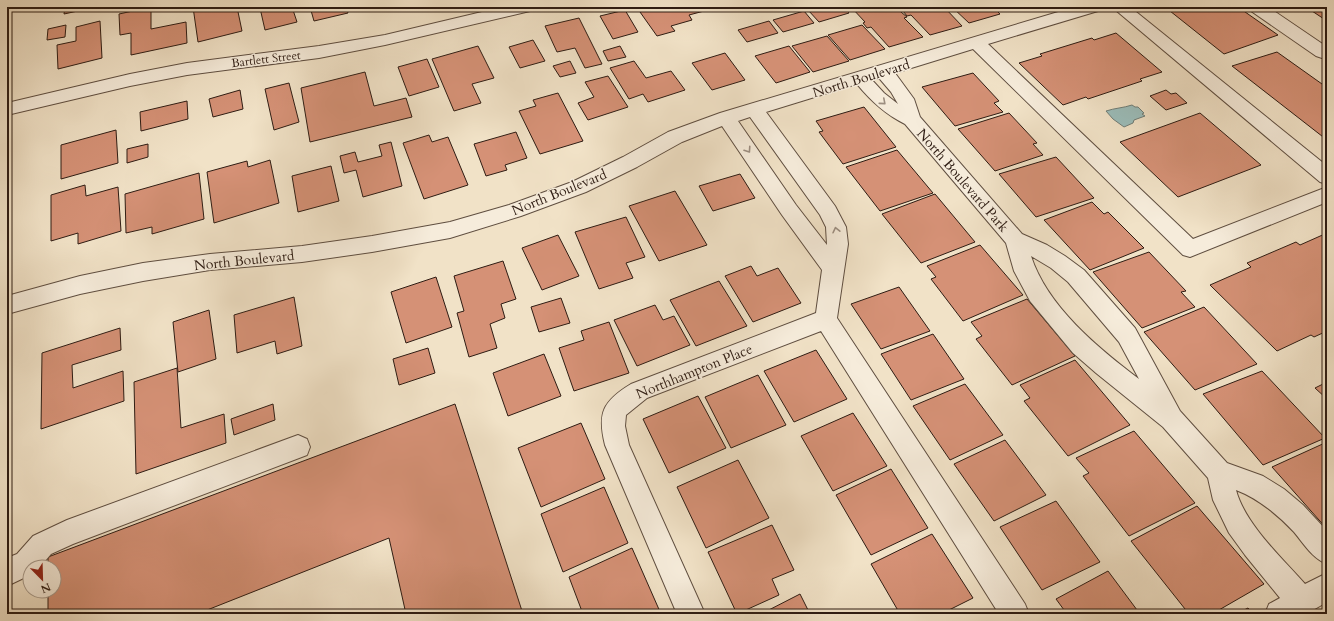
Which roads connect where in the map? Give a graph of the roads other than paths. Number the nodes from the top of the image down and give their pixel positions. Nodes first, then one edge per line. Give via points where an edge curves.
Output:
1 (524, 7) edge
2 (1092, 7) edge
3 (1257, 7) edge
4 (1126, 12) edge
5 (976, 42) junction
6 (1322, 52) dead end
7 (883, 71) junction
8 (860, 78) junction
9 (7, 109) edge
10 (754, 110) junction
11 (726, 118) junction
12 (911, 119) junction
13 (803, 176) junction
14 (1327, 177) edge
15 (773, 187) junction
16 (1327, 194) edge
17 (1015, 240) junction
18 (833, 268) junction
19 (7, 305) edge
20 (826, 320) junction
21 (1172, 420) junction
22 (298, 447) dead end
23 (1218, 472) junction
24 (1327, 551) edge
25 (7, 572) edge
26 (1327, 587) edge
27 (1290, 608) edge
28 (691, 614) edge
29 (1015, 614) edge

1 - 9 street, Bartlett Street via 385,40 319,52 187,69
2 - 5 street, North Boulevard
3 - 6 street
4 - 14 street
5 - 7 street, North Boulevard
5 - 16 street via 1190,249
7 - 8 street, North Boulevard
7 - 12 street, North Boulevard Park via 904,94 910,106
8 - 10 street, North Boulevard
8 -> 12 street, North Boulevard Park via 893,111
10 - 11 street, North Boulevard
10 - 13 street
11 -> 15 street
11 - 19 street, North Boulevard via 675,137 579,186 514,211 450,230 302,254 210,262 143,272 80,285
12 - 17 street, North Boulevard Park
13 - 15 street
18 -> 13 street via 838,244 836,227
15 - 18 street
17 - 21 street, North Boulevard Park via 1025,271 1038,295 1081,346
17 - 21 street, North Boulevard Park via 1052,258 1076,276 1127,335
18 - 20 street
20 - 28 street, Northhampton Place via 639,391 622,402 612,416 617,445
20 - 29 street
21 - 23 street, North Boulevard Park
22 - 25 street via 66,533 42,545 26,563
23 - 24 street, North Boulevard Park via 1254,485 1273,496 1299,519
23 - 27 street, North Boulevard Park via 1226,500 1238,524 1254,546
26 - 27 street, North Boulevard Park

